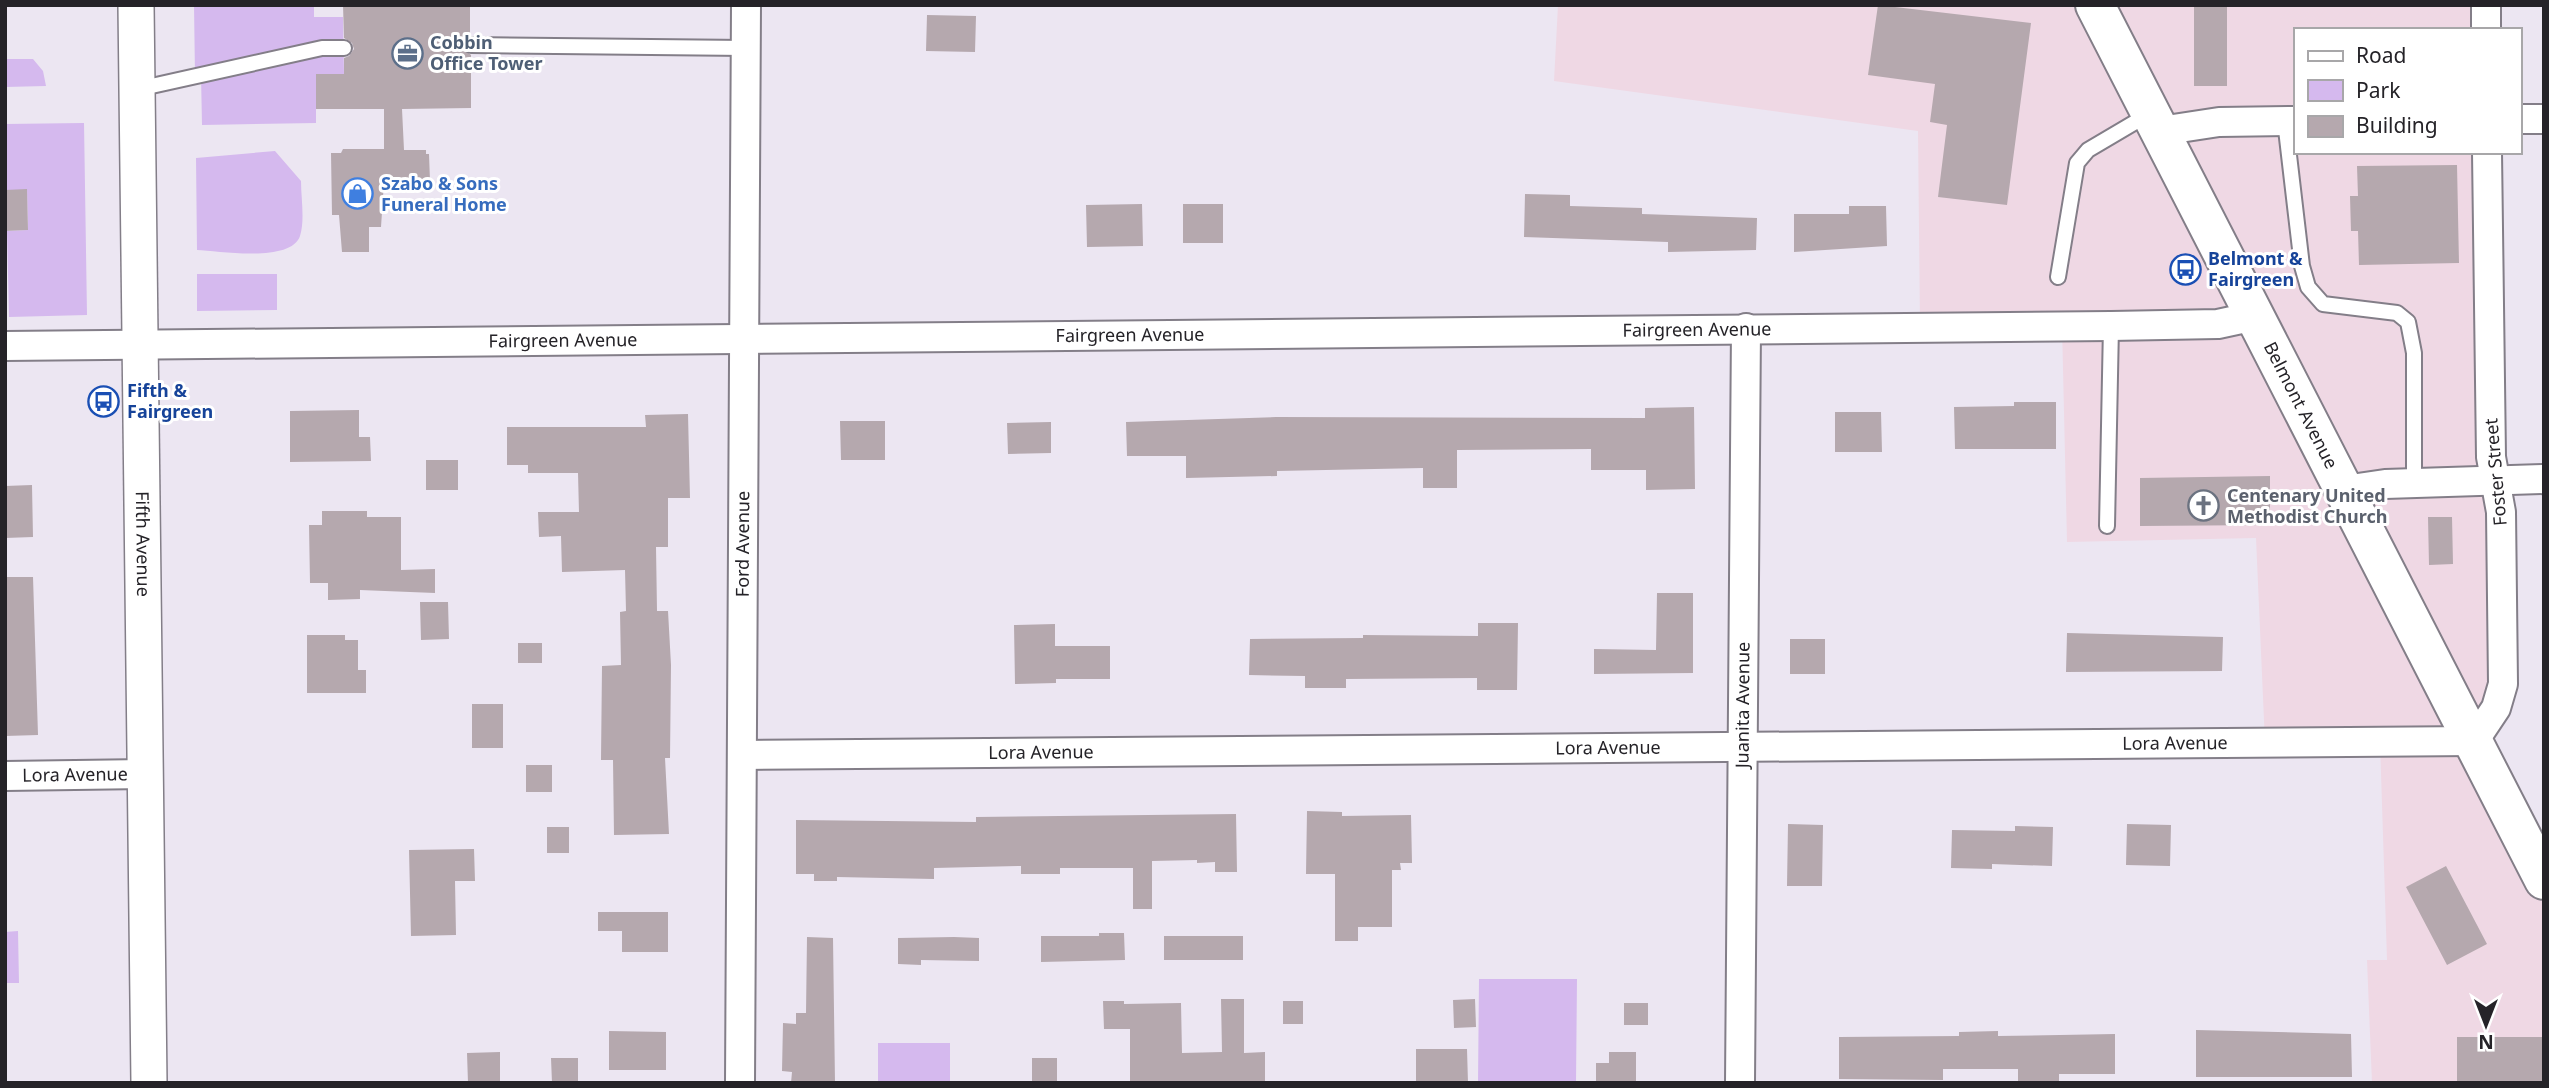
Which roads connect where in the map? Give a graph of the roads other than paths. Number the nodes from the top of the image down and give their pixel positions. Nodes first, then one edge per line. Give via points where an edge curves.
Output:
1 (136, 5) edge
2 (746, 5) edge
3 (2095, 5) edge
4 (2486, 5) edge
5 (2486, 28) edge
6 (471, 46) dead end
7 (344, 48) dead end
8 (746, 48) junction
9 (137, 89) junction
10 (2521, 119) edge
11 (2544, 119) edge
12 (2290, 121) edge
13 (2155, 122) junction
14 (2487, 154) edge
15 (2059, 276) dead end
16 (2255, 316) junction
17 (2111, 326) junction
18 (1746, 328) junction
19 (744, 338) junction
20 (140, 345) junction
21 (5, 346) edge
22 (2544, 478) edge
23 (2496, 479) junction
24 (2414, 483) junction
25 (2344, 490) junction
26 (2106, 526) dead end
27 (2474, 741) junction
28 (1742, 748) junction
29 (742, 755) junction
30 (145, 774) junction
31 (5, 776) edge
32 (2544, 880) edge
33 (149, 1083) edge
34 (740, 1083) edge
35 (1740, 1083) edge

1 - 9 street, Fifth Avenue
2 - 8 street, Ford Avenue
3 - 13 main road, Belmont Avenue
4 - 5 street
6 - 8 lane
7 - 9 lane via 322,48
8 - 19 street, Ford Avenue
9 - 20 street, Fifth Avenue
10 - 11 street
12 - 13 street
12 - 24 lane via 2302,266 2308,287 2323,304 2398,313 2408,322 2414,353
13 - 15 lane via 2088,150 2077,163
13 - 16 main road, Belmont Avenue
14 - 23 street, Foster Street via 2491,457
16 - 17 street, Fairgreen Avenue via 2218,324
16 - 25 main road, Belmont Avenue
17 - 18 street, Fairgreen Avenue
17 - 26 lane
18 - 19 street, Fairgreen Avenue
18 - 28 street, Juanita Avenue
19 - 20 street, Fairgreen Avenue
19 - 29 street, Ford Avenue
20 - 21 street, Fairgreen Avenue
20 - 30 street, Fifth Avenue
22 - 23 street
23 - 24 street
23 - 27 street, Foster Street via 2501,512 2503,684 2496,708
24 - 25 street
25 - 27 main road, Belmont Avenue
27 - 28 street, Lora Avenue
27 - 32 main road, Belmont Avenue
28 - 29 street, Lora Avenue
28 - 35 street, Juanita Avenue
29 - 34 street, Ford Avenue
30 - 31 street, Lora Avenue
30 - 33 street, Fifth Avenue

